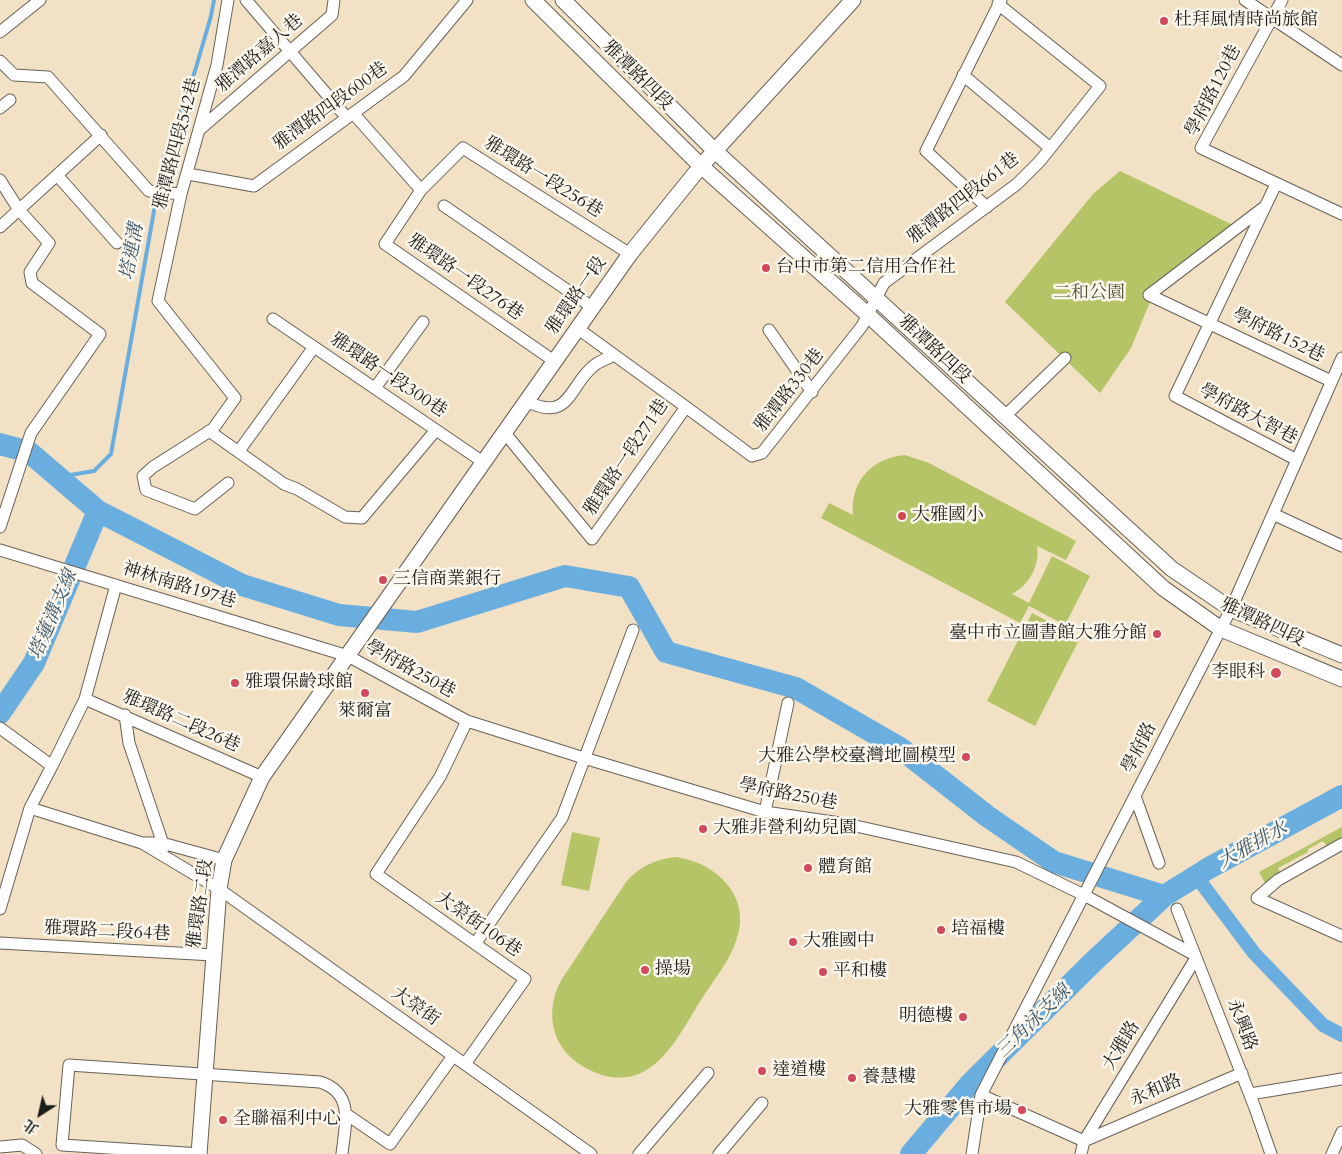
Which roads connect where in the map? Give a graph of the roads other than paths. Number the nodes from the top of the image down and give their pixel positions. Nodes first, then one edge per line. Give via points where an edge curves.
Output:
1 (40, 0) edge
2 (228, 0) edge
3 (246, 0) edge
4 (334, 0) edge
5 (467, 0) edge
6 (533, 0) edge
7 (563, 0) edge
8 (853, 0) edge
9 (1245, 0) edge
10 (1282, 0) edge
11 (999, 2) edge
12 (1271, 19) junction
13 (0, 32) edge
14 (290, 51) junction
15 (0, 60) edge
16 (1342, 65) edge
17 (963, 75) junction
18 (10, 100) dead end
19 (0, 108) edge
20 (350, 115) junction
21 (199, 130) junction
22 (101, 135) junction
23 (1050, 148) junction
24 (715, 150) junction
25 (702, 166) junction
26 (188, 174) junction
27 (57, 175) junction
28 (0, 180) edge
29 (1276, 184) junction
30 (421, 190) junction
31 (181, 194) junction
32 (444, 206) dead end
33 (987, 207) junction
34 (1265, 207) junction
35 (19, 210) junction
36 (1342, 214) edge
37 (0, 227) edge
38 (117, 242) dead end
39 (630, 254) junction
40 (876, 296) junction
41 (592, 307) junction
42 (867, 314) junction
43 (273, 319) dead end
44 (423, 322) dead end
45 (1210, 323) junction
46 (577, 328) junction
47 (768, 330) dead end
48 (314, 347) junction
49 (614, 355) junction
50 (1065, 358) dead end
51 (1342, 358) edge
52 (554, 361) junction
53 (1332, 382) junction
54 (375, 388) junction
55 (812, 392) junction
56 (526, 401) junction
57 (686, 407) junction
58 (1005, 416) junction
59 (436, 430) junction
60 (209, 431) junction
61 (504, 432) junction
62 (239, 451) junction
63 (1297, 460) junction
64 (483, 462) junction
65 (228, 483) dead end
66 (1273, 514) junction
67 (0, 527) edge
68 (1342, 546) edge
69 (0, 550) edge
70 (116, 585) junction
71 (1231, 609) junction
72 (1221, 628) junction
73 (633, 630) dead end
74 (361, 637) joint
75 (1342, 655) edge
76 (348, 656) junction
77 (1342, 679) edge
78 (85, 699) junction
79 (788, 703) dead end
80 (125, 715) junction
81 (467, 721) junction
82 (1, 728) edge
83 (584, 758) junction
84 (52, 766) junction
85 (262, 777) junction
86 (1135, 796) junction
87 (30, 808) junction
88 (765, 812) junction
89 (142, 843) junction
90 (162, 843) junction
91 (1342, 844) edge
92 (168, 858) junction
93 (224, 860) junction
94 (1159, 862) dead end
95 (219, 889) junction
96 (1084, 895) junction
97 (0, 909) edge
98 (1177, 909) dead end
99 (1342, 936) edge
100 (0, 943) edge
101 (475, 944) junction
102 (213, 955) junction
103 (1194, 956) junction
104 (453, 1056) junction
105 (465, 1064) junction
106 (708, 1073) dead end
107 (1242, 1073) junction
108 (204, 1074) junction
109 (1342, 1079) edge
110 (1250, 1094) junction
111 (981, 1095) junction
112 (762, 1103) dead end
113 (346, 1114) junction
114 (1342, 1132) edge
115 (1084, 1141) junction
116 (0, 1147) edge
117 (36, 1154) edge
118 (200, 1154) edge
119 (342, 1154) edge
120 (591, 1154) edge
121 (640, 1154) edge
122 (719, 1154) edge
123 (972, 1154) edge
124 (1081, 1154) edge
125 (1271, 1154) edge
126 (1332, 1154) edge

1 - 13 street
2 - 21 street, 雅潭路四段542巷 via 217,65
3 - 14 street
4 - 14 street, 雅潭路嘉人巷 via 332,15
5 - 20 street, 雅潭路四段600巷 via 404,76
6 - 25 street, 雅潭路四段
7 - 24 street, 雅潭路四段
8 - 24 street, 雅環路一段
9 - 12 street
10 - 12 street
11 - 17 street
11 - 23 street, 雅潭路四段661巷 via 1100,86
12 - 16 street
12 - 29 street, 學府路120巷 via 1201,148
14 - 20 street
14 - 21 street, 雅潭路嘉人巷
15 - 22 street via 14,75 48,78
17 - 23 street
17 - 33 street via 926,151
18 - 19 street
20 - 26 street, 雅潭路四段600巷 via 254,186
20 - 30 street
21 - 26 street, 雅潭路四段542巷
22 - 27 street
22 - 31 street via 149,191
23 - 33 street, 雅潭路四段661巷 via 1017,184
24 - 25 street, 雅環路一段
24 - 40 street, 雅潭路四段
25 - 39 street, 雅環路一段
25 - 42 street, 雅潭路四段
26 - 31 street, 雅潭路四段542巷
27 - 35 street
27 - 38 street
28 - 35 street
29 - 34 street, 學府路大智巷
29 - 36 street, 學府路120巷
30 - 39 street, 雅環路一段256巷 via 463,148
30 - 52 street, 雅環路一段276巷 via 385,244
31 - 60 street, 雅潭路四段542巷 via 158,300 235,398
32 - 41 street
33 - 40 street, 雅潭路四段661巷 via 884,283
34 - 45 street, 學府路大智巷
34 - 45 street via 1149,294
35 - 37 street
35 - 67 street via 49,243 30,272 32,283 100,334 31,432
39 - 41 street, 雅環路一段
40 - 42 street, 雅潭路330巷
40 - 58 street, 雅潭路四段
41 - 46 street, 雅環路一段
42 - 55 street, 雅潭路330巷 via 862,326
42 - 72 street, 雅潭路四段 via 1163,588
43 - 48 street, 雅環路一段300巷
44 - 54 street
45 - 53 street, 學府路152巷
45 - 63 street, 學府路大智巷 via 1175,396
46 - 49 street, 雅環路一段271巷
46 - 52 street, 雅環路一段
47 - 55 street
48 - 54 street, 雅環路一段300巷
48 - 62 street
49 - 56 street via 595,365 563,404 543,409
49 - 57 street, 雅環路一段271巷
50 - 58 street
51 - 53 street, 學府路
52 - 56 street, 雅環路一段
53 - 63 street, 學府路
54 - 59 street, 雅環路一段300巷
55 - 57 street, 雅潭路330巷 via 762,453 752,456
56 - 61 street, 雅環路一段
57 - 61 street, 雅環路一段271巷 via 592,539
58 - 71 street, 雅潭路四段 via 1172,569
59 - 62 street via 362,518 345,517 284,484
59 - 64 street, 雅環路一段300巷
60 - 62 street
60 - 65 street, 雅潭路四段542巷 via 143,476 146,490 194,509
61 - 64 street, 雅環路一段
63 - 66 street, 學府路
64 - 74 street, 雅環路一段
66 - 68 street
66 - 71 street, 學府路
69 - 70 street, 神林南路197巷
70 - 76 street, 神林南路197巷
70 - 78 street
71 - 72 street, 學府路
71 - 75 street, 雅潭路四段
72 - 77 street, 雅潭路四段
72 - 86 street, 學府路
73 - 83 street
74 - 76 street, 雅環路二段
76 - 81 street, 學府路250巷
76 - 85 street, 雅環路二段
78 - 80 street, 雅環路二段26巷
78 - 84 street
79 - 88 street
80 - 85 street, 雅環路二段26巷
80 - 90 street via 129,743
81 - 83 street, 學府路250巷
81 - 101 street, 大榮街106巷 via 440,777 376,874
82 - 84 street
83 - 88 street, 學府路250巷
83 - 101 street via 562,818
84 - 87 street
85 - 93 street, 雅環路二段
86 - 94 street
86 - 96 street, 學府路
87 - 89 street
87 - 97 street
88 - 96 street, 學府路250巷 via 847,824 1016,862
89 - 90 street
89 - 92 street, 大榮街
90 - 92 street
90 - 93 street
91 - 99 street via 1278,880 1256,898
92 - 95 street, 大榮街
93 - 95 street, 雅環路二段
95 - 102 street, 雅環路二段
95 - 104 street, 大榮街
96 - 103 street, 學府路250巷
96 - 111 street, 學府路
98 - 103 street, 永興路
100 - 102 street, 雅環路二段64巷
101 - 105 street, 大榮街106巷 via 525,979
102 - 108 street, 雅環路二段
103 - 107 street, 永興路
103 - 115 street, 大雅路
104 - 105 street, 大榮街
104 - 113 street via 390,1144
105 - 120 street, 大榮街
106 - 121 street
107 - 110 street, 永興路
107 - 115 street, 永和路
108 - 113 street via 320,1082 329,1085 343,1098
108 - 118 street, 雅環路二段
108 - 118 street via 69,1065 62,1144
109 - 110 street
110 - 125 street, 永興路
111 - 115 street
111 - 123 street, 學府路
112 - 122 street
113 - 119 street
114 - 126 street
115 - 124 street, 大雅路
116 - 117 street via 22,1145

